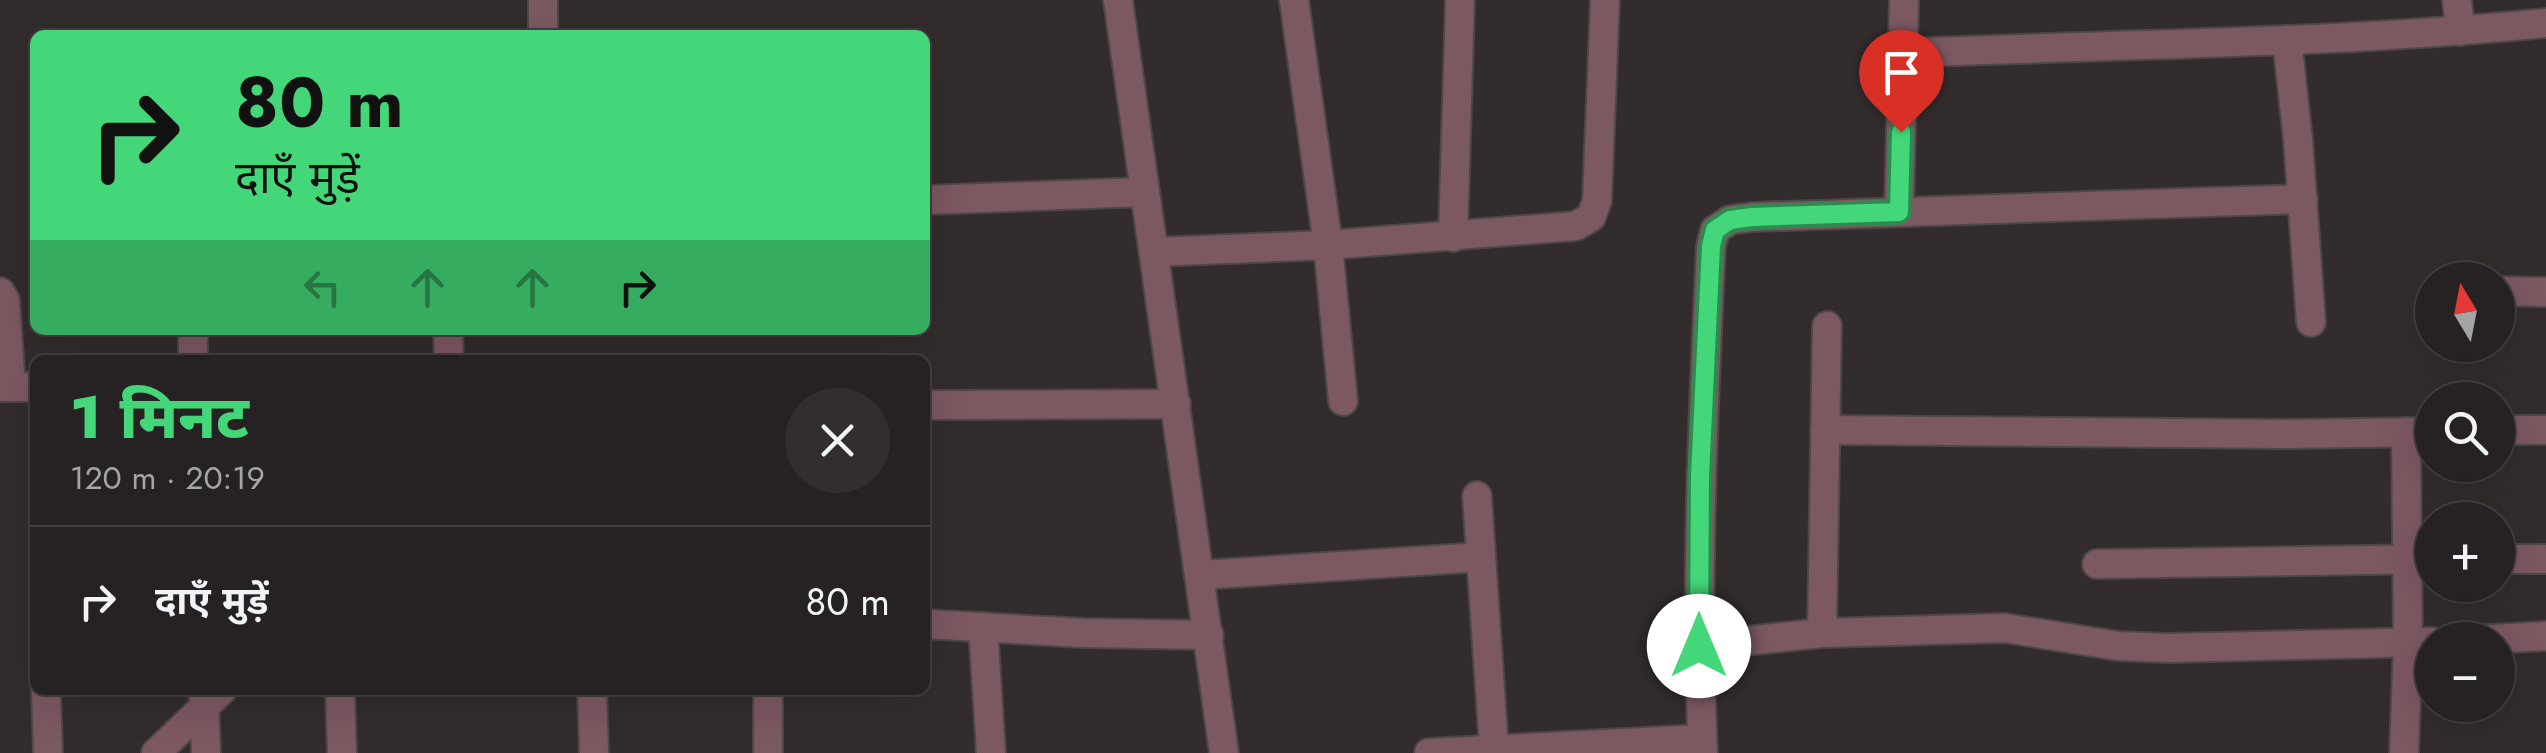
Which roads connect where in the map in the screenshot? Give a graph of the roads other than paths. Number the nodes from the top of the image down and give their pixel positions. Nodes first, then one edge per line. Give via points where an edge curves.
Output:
1 (543, 0) edge
2 (1118, 0) edge
3 (1294, 0) edge
4 (1460, 0) edge
5 (1605, 0) edge
6 (1904, 0) edge
7 (2457, 0) edge
8 (2546, 23) edge
9 (543, 30) edge
10 (2460, 31) junction
11 (2286, 40) junction
12 (1903, 53) junction
13 (1145, 192) junction
14 (2303, 199) junction
15 (930, 200) edge
16 (1899, 212) junction
17 (1453, 237) junction
18 (1328, 246) junction
19 (1154, 252) junction
20 (2515, 291) edge
21 (0, 292) edge
22 (2546, 292) edge
23 (2312, 322) dead end
24 (1827, 326) dead end
25 (15, 387) edge
26 (1343, 401) dead end
27 (930, 404) edge
28 (1176, 404) junction
29 (1826, 430) junction
30 (2515, 430) edge
31 (2546, 430) edge
32 (2415, 432) edge
33 (1478, 496) dead end
34 (1482, 557) junction
35 (2415, 559) edge
36 (2515, 559) edge
37 (2546, 559) edge
38 (2097, 564) dead end
39 (1200, 575) junction
40 (930, 624) edge
41 (984, 628) junction
42 (1822, 633) junction
43 (1209, 635) junction
44 (2546, 636) edge
45 (2515, 638) edge
46 (2415, 643) edge
47 (1699, 646) junction
48 (2415, 677) edge
49 (46, 695) edge
50 (210, 695) edge
51 (340, 695) edge
52 (592, 695) edge
53 (768, 695) edge
54 (1702, 746) edge
55 (1494, 750) junction
56 (48, 753) edge
57 (156, 753) edge
58 (206, 753) edge
59 (342, 753) edge
60 (594, 753) edge
61 (768, 753) edge
62 (991, 753) edge
63 (1224, 753) edge
64 (1429, 753) edge
65 (2404, 753) edge

1 - 9 street
2 - 13 street
3 - 18 street
4 - 17 street
5 - 17 street via 1591,217 1576,226
6 - 12 street
7 - 10 street
8 - 10 street
10 - 11 street
11 - 12 street
11 - 14 street
12 - 16 street
13 - 15 street
13 - 19 street
14 - 16 street
14 - 23 street
16 - 47 street via 1752,217 1715,230 1700,476
17 - 18 street
18 - 19 street
18 - 26 street
19 - 28 street
20 - 22 street
21 - 25 street
24 - 29 street
27 - 28 street
28 - 39 street
29 - 32 street
29 - 42 street
30 - 31 street
33 - 34 street
34 - 39 street
34 - 55 street
35 - 38 street
36 - 37 street
39 - 43 street
40 - 41 street
41 - 43 street
41 - 62 street
42 - 46 street via 2004,628 2168,648
42 - 47 street
43 - 63 street
44 - 45 street
47 - 54 street
48 - 65 street
49 - 56 street
50 - 57 street
50 - 58 street
51 - 59 street
52 - 60 street
53 - 61 street
54 - 55 street
55 - 64 street

